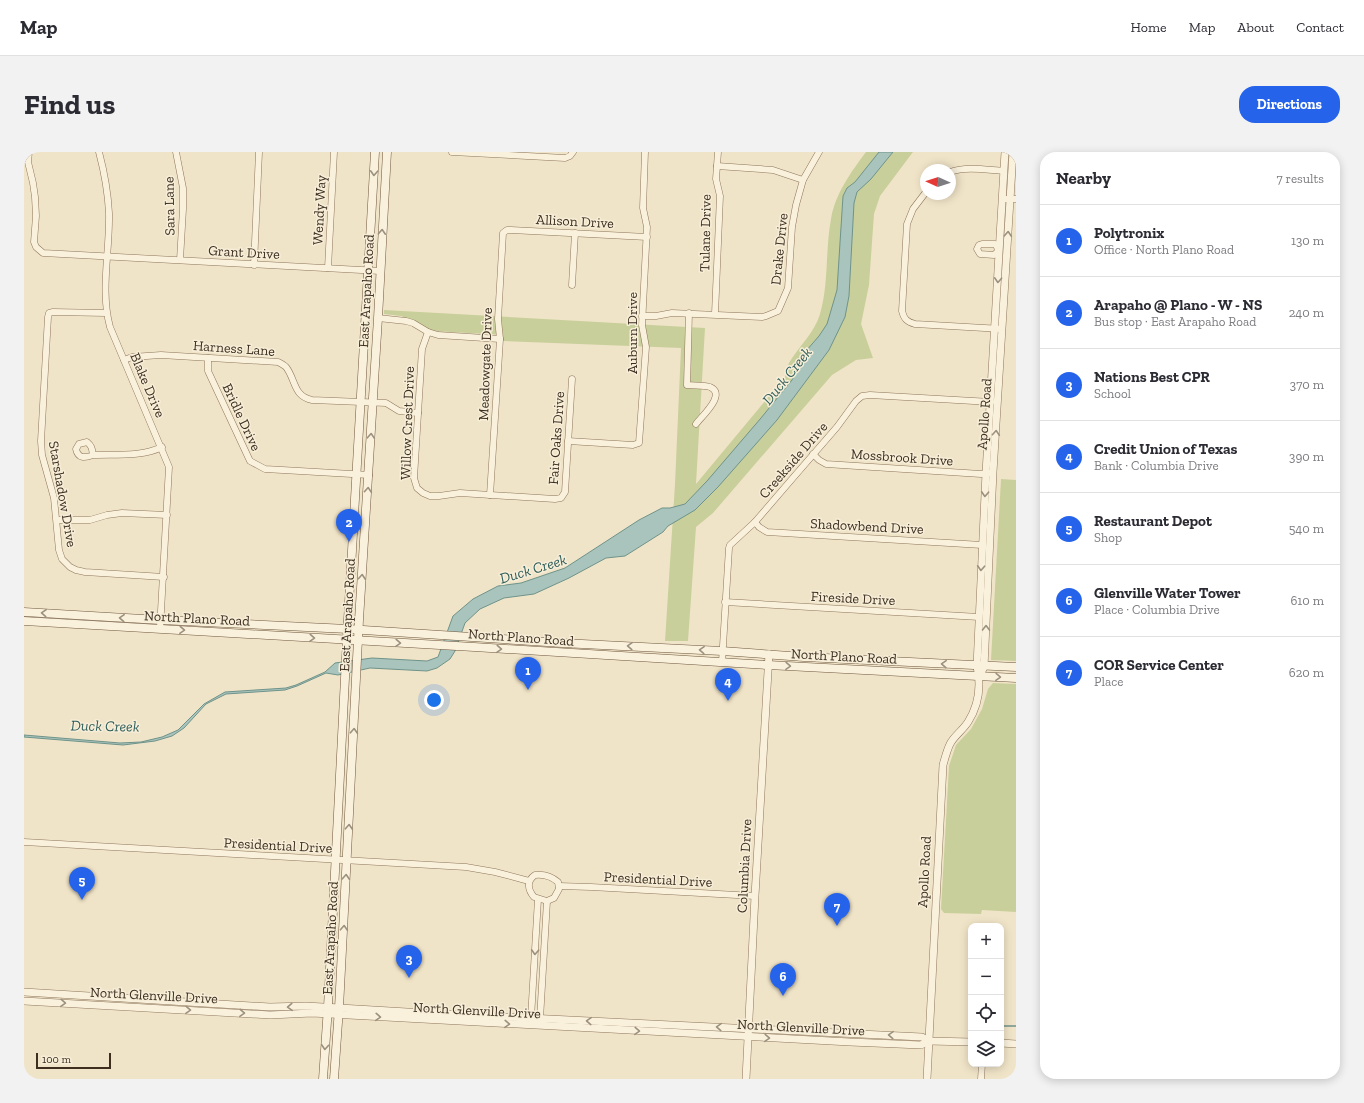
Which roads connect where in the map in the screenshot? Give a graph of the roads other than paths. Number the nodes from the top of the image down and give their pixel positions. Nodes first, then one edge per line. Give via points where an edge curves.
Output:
1 (28, 152) edge
2 (98, 152) edge
3 (176, 152) edge
4 (259, 152) edge
5 (334, 152) edge
6 (375, 152) edge
7 (387, 152) edge
8 (452, 152) edge
9 (573, 152) edge
10 (645, 152) edge
11 (718, 152) edge
12 (819, 152) edge
13 (1007, 152) edge
14 (501, 153) edge
15 (717, 166) junction
16 (956, 170) edge
17 (1004, 171) junction
18 (803, 180) junction
19 (920, 199) edge
20 (1010, 199) edge
21 (503, 233) joint
22 (575, 233) junction
23 (647, 237) junction
24 (107, 257) junction
25 (180, 260) junction
26 (254, 264) junction
27 (328, 268) junction
28 (368, 271) junction
29 (380, 271) junction
30 (572, 285) dead end
31 (106, 313) junction
32 (689, 313) junction
33 (715, 314) junction
34 (642, 316) junction
35 (378, 318) junction
36 (998, 329) junction
37 (428, 332) junction
38 (500, 339) junction
39 (376, 345) junction
40 (364, 356) junction
41 (208, 358) junction
42 (124, 360) junction
43 (572, 379) dead end
44 (361, 402) junction
45 (991, 402) junction
46 (372, 403) junction
47 (418, 413) junction
48 (696, 424) dead end
49 (568, 441) junction
50 (162, 447) junction
51 (813, 454) junction
52 (93, 455) dead end
53 (990, 473) junction
54 (357, 475) junction
55 (368, 475) junction
56 (490, 495) junction
57 (562, 498) joint
58 (167, 515) junction
59 (57, 520) junction
60 (755, 522) junction
61 (982, 544) junction
62 (164, 577) junction
63 (725, 602) junction
64 (24, 612) edge
65 (64, 614) junction
66 (979, 617) junction
67 (160, 620) junction
68 (24, 621) edge
69 (64, 624) junction
70 (160, 629) junction
71 (348, 629) junction
72 (359, 630) junction
73 (347, 641) junction
74 (359, 641) junction
75 (662, 648) junction
76 (722, 651) junction
77 (769, 654) junction
78 (661, 658) junction
79 (885, 661) junction
80 (722, 662) junction
81 (768, 665) junction
82 (981, 666) junction
83 (1016, 668) edge
84 (884, 671) junction
85 (979, 676) junction
86 (1016, 678) edge
87 (24, 842) edge
88 (336, 860) junction
89 (347, 860) junction
90 (529, 881) junction
91 (559, 886) junction
92 (754, 896) junction
93 (538, 899) junction
94 (547, 901) junction
95 (332, 935) junction
96 (536, 935) junction
97 (545, 936) junction
98 (342, 961) junction
99 (535, 967) junction
100 (543, 967) junction
101 (24, 992) edge
102 (80, 996) junction
103 (142, 1000) junction
104 (24, 1001) edge
105 (154, 1001) junction
106 (80, 1004) junction
107 (261, 1007) junction
108 (142, 1008) junction
109 (153, 1008) junction
110 (328, 1011) junction
111 (339, 1012) junction
112 (261, 1015) junction
113 (441, 1017) junction
114 (531, 1018) junction
115 (540, 1018) junction
116 (535, 1026) junction
117 (748, 1029) junction
118 (851, 1034) junction
119 (748, 1037) junction
120 (928, 1041) junction
121 (850, 1042) junction
122 (968, 1042) edge
123 (1004, 1043) edge
124 (1016, 1044) edge
125 (982, 1067) edge
126 (323, 1079) edge
127 (334, 1079) edge
128 (746, 1079) edge
129 (927, 1079) edge
130 (981, 1079) edge

1 - 24 street, Grant Drive via 35,197 36,247 43,253
2 - 24 street, Blake Drive via 107,191 109,214
3 - 25 street, Sara Lane via 183,188
4 - 26 street
5 - 27 street, Wendy Way
6 -> 28 main road, East Arapaho Road
29 -> 7 main road, East Arapaho Road
8 - 14 street
9 - 14 street via 565,158
10 - 23 street, Auburn Drive via 643,208
11 - 15 street, Tulane Drive
12 - 18 street, Drake Drive
13 - 17 street, Apollo Road
13 - 20 street, Apollo Road
15 - 18 street via 773,170
15 - 33 street, Tulane Drive via 716,179 720,196
16 - 17 street
17 - 20 street, Apollo Road
18 - 33 street, Drake Drive via 792,227 788,288 778,312 762,317
19 - 36 street via 912,209 907,224 903,316 907,322 915,324
20 - 36 street, Apollo Road via 1003,250
21 - 22 street, Allison Drive via 510,230
21 - 38 street, Meadowgate Drive via 498,319
22 - 23 street, Allison Drive
22 - 30 street
23 - 34 street, Auburn Drive
24 - 25 street, Grant Drive
24 - 31 street, Blake Drive
25 - 26 street, Grant Drive
26 - 27 street, Grant Drive
27 - 28 street, Grant Drive
28 - 29 street, Grant Drive
28 - 40 main road, East Arapaho Road
29 - 35 main road, East Arapaho Road
31 - 42 street, Blake Drive
31 - 59 street, Starshadow Drive via 53,312 49,313 48,317 41,441
32 - 33 street, Drake Drive
32 - 34 street, Drake Drive
32 - 48 street via 687,385 711,388 716,395 714,402
34 - 49 street, Auburn Drive via 646,347 639,443 633,445
35 - 37 street via 406,321
35 - 39 main road, East Arapaho Road
36 - 45 street, Apollo Road
53 -> 36 street, Apollo Road
37 - 38 street via 438,335
37 - 47 street, Willow Crest Drive via 422,349
38 - 56 street, Meadowgate Drive
39 - 40 main road
39 - 46 main road, East Arapaho Road
40 - 44 main road, East Arapaho Road
41 - 42 street, Harness Lane via 142,355
41 - 44 street, Harness Lane via 278,362 285,366 299,394 305,399
41 - 54 street, Bridle Drive via 208,371 250,461 265,470
42 - 50 street, Blake Drive
43 - 49 street, Fair Oaks Drive
44 - 46 street, Harness Lane
44 - 54 main road, East Arapaho Road
45 - 51 street, Creekside Drive via 862,396
45 - 53 street, Apollo Road
46 - 47 street, Harness Lane via 386,403 399,411
55 -> 46 main road, East Arapaho Road
47 - 56 street, Willow Crest Drive via 414,478 417,488 430,496 460,493
49 - 57 street, Fair Oaks Drive via 565,492
50 - 52 street via 141,453
50 - 58 street, Blake Drive via 169,467
51 - 53 street, Mossbrook Drive via 826,464
51 - 60 street, Creekside Drive
53 -> 61 street, Apollo Road
82 -> 53 street, Apollo Road
54 - 55 street, Bridle Drive
54 - 71 main road, East Arapaho Road
72 -> 55 main road, East Arapaho Road
56 - 57 street, Willow Crest Drive
58 - 59 street via 122,513 90,520
58 - 62 street, Blake Drive
59 - 62 street, Starshadow Drive via 62,559 76,570
60 - 61 street, Shadowbend Drive via 767,532
60 - 63 street, Creekside Drive via 729,548
61 -> 66 street, Apollo Road
62 - 67 street, Blake Drive
63 - 66 street, Fireside Drive
63 - 76 street, Creekside Drive
65 -> 64 main road, North Plano Road
67 -> 65 main road, North Plano Road
65 - 69 main road
66 - 82 street, Apollo Road
67 - 70 street, Blake Drive
67 - 71 main road, North Plano Road
68 - 69 main road, North Plano Road
69 - 70 main road, North Plano Road
70 -> 73 main road, North Plano Road
71 - 72 main road, North Plano Road
71 - 73 main road, East Arapaho Road
72 - 74 main road, East Arapaho Road
75 -> 72 main road, North Plano Road
73 - 74 main road, North Plano Road
73 - 88 main road, East Arapaho Road
74 -> 78 main road, North Plano Road
89 -> 74 main road, East Arapaho Road
76 -> 75 main road, North Plano Road
75 - 78 main road
76 - 77 main road, North Plano Road
76 - 80 street, Creekside Drive
77 - 79 main road, North Plano Road
77 - 81 street, Columbia Drive
78 - 80 main road, North Plano Road
82 -> 79 main road, North Plano Road
79 - 84 main road
80 - 81 main road, North Plano Road
81 -> 84 main road, North Plano Road
81 - 92 street, Columbia Drive
82 - 83 main road, North Plano Road
82 - 85 street, Apollo Road
84 - 85 main road, North Plano Road
85 -> 86 main road, North Plano Road
85 - 120 street, Apollo Road via 976,706 968,722 950,744 943,764
87 - 88 street, Presidential Drive
88 - 89 street, Presidential Drive
88 - 95 main road, East Arapaho Road
89 - 90 street, Presidential Drive via 466,867
98 -> 89 main road, East Arapaho Road
90 - 91 street via 535,876 544,875 555,879
90 - 93 street via 529,890
91 - 92 street, Presidential Drive
91 - 94 street via 554,898
92 - 117 street, Columbia Drive
93 - 94 street
93 - 96 street
94 - 97 street
95 - 98 main road
95 - 110 main road, East Arapaho Road
96 - 97 street
96 -> 99 street
97 - 100 street
98 - 111 main road, East Arapaho Road
99 - 100 street
99 - 114 street
100 - 115 street
101 - 102 street, North Glenville Drive
102 - 103 street, North Glenville Drive
102 - 106 street
103 - 105 street, North Glenville Drive
103 - 108 street
104 -> 106 street, North Glenville Drive
105 - 107 street, North Glenville Drive
105 - 109 street
106 - 108 street, North Glenville Drive
110 -> 107 street, North Glenville Drive via 306,1006
107 - 112 street
108 - 109 street, North Glenville Drive
109 -> 112 street, North Glenville Drive
110 - 111 street, North Glenville Drive
110 - 112 street, North Glenville Drive
110 -> 126 main road, East Arapaho Road
111 - 113 street, North Glenville Drive
111 - 127 main road, East Arapaho Road
113 - 114 street, North Glenville Drive
113 -> 116 street, North Glenville Drive
114 - 115 street, North Glenville Drive
114 - 116 street
115 - 116 street
117 -> 115 street, North Glenville Drive
116 -> 119 street, North Glenville Drive
117 - 118 street, North Glenville Drive
117 - 119 street, Columbia Drive
120 -> 118 street, North Glenville Drive via 922,1037
118 - 121 street
119 -> 121 street, North Glenville Drive
119 - 128 street, Columbia Drive
120 - 121 street, North Glenville Drive via 922,1045
120 - 122 street, North Glenville Drive
120 - 129 street, Apollo Road
123 - 124 street
125 - 130 street

